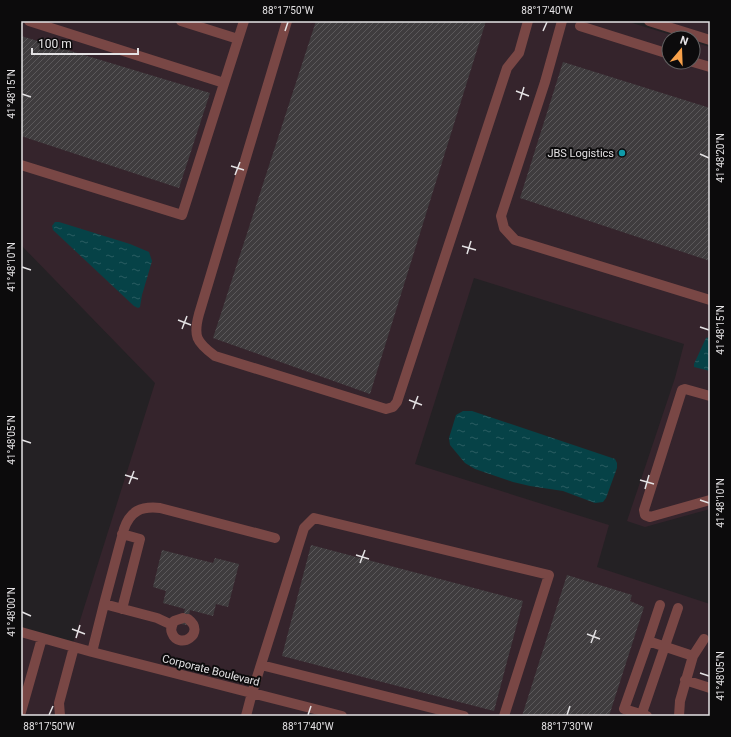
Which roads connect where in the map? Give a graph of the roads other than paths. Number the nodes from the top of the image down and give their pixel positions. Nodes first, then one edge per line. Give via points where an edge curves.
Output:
1 (29, 21) edge
2 (181, 21) edge
3 (244, 21) edge
4 (287, 21) edge
5 (528, 21) edge
6 (562, 21) edge
7 (650, 21) edge
8 (580, 26) dead end
9 (238, 39) junction
10 (710, 40) edge
11 (661, 51) edge
12 (224, 83) junction
13 (21, 165) edge
14 (710, 300) edge
15 (710, 396) edge
16 (710, 500) edge
17 (122, 534) junction
18 (275, 538) dead end
19 (104, 604) junction
20 (660, 605) dead end
21 (678, 608) dead end
22 (122, 609) junction
23 (172, 624) junction
24 (21, 632) edge
25 (42, 638) junction
26 (704, 639) dead end
27 (648, 641) junction
28 (74, 647) junction
29 (665, 647) junction
30 (92, 652) junction
31 (693, 656) junction
32 (261, 665) junction
33 (25, 679) edge
34 (685, 680) junction
35 (710, 688) edge
36 (252, 693) junction
37 (21, 712) edge
38 (623, 713) edge
39 (59, 715) edge
40 (246, 716) edge
41 (342, 716) edge
42 (464, 716) edge
43 (504, 716) edge
44 (643, 716) edge
45 (679, 716) edge

1 - 12 street
2 - 9 street
3 - 9 street
4 - 5 street via 199,314 195,329 197,339 215,356 386,409 393,407 397,402 508,68 519,54
6 - 14 street via 501,216 504,228 515,240
7 - 10 street
8 - 11 street
9 - 12 street
12 - 13 street via 182,215
15 - 16 street via 682,390 644,510 645,515 650,517
17 - 18 street via 132,515 138,510 153,508
17 - 19 street
17 - 22 street via 140,539
19 - 22 street
19 - 30 street
20 - 27 street
21 - 29 street
22 - 23 street
23 - 23 street via 177,619 185,618 193,624 194,632 190,638 183,641 176,638 172,632
24 - 25 street, Corporate Boulevard
25 - 28 street, Corporate Boulevard
25 - 33 street
26 - 31 street
27 - 29 street
27 - 38 street
28 - 30 street, Corporate Boulevard
28 - 39 street via 59,704
29 - 31 street
29 - 44 street
30 - 36 street, Corporate Boulevard
31 - 34 street
32 - 36 street
32 - 42 street
32 - 43 street via 304,528 314,518 549,575
33 - 37 street
34 - 35 street
34 - 45 street
36 - 40 street
36 - 41 street, Corporate Boulevard
38 - 44 street

